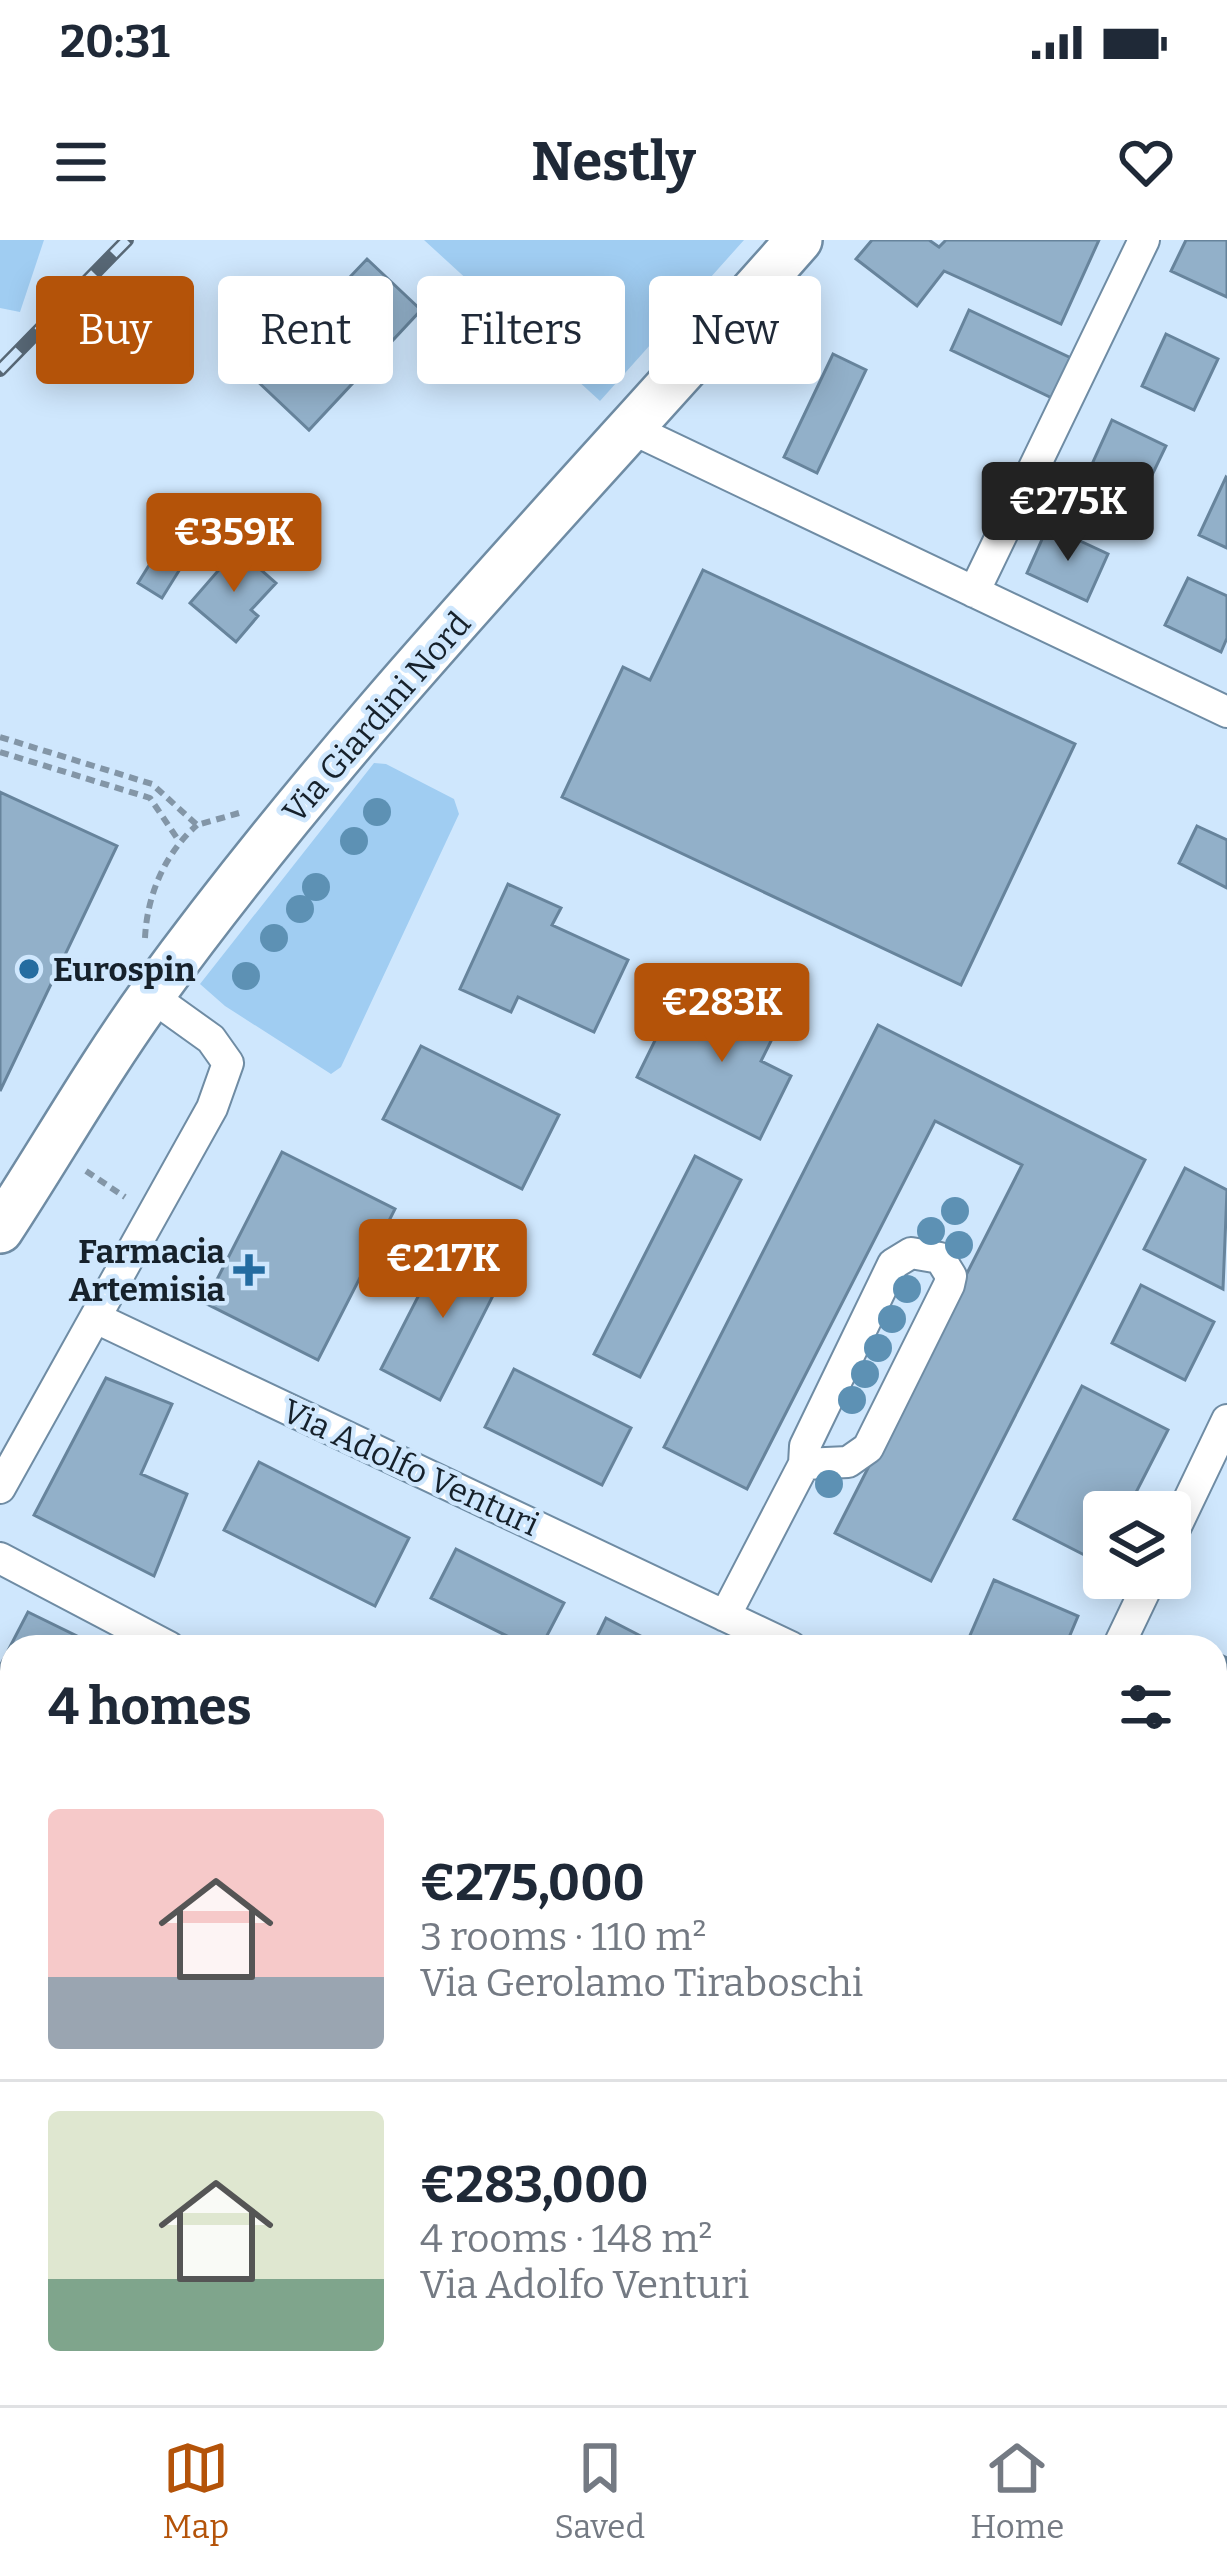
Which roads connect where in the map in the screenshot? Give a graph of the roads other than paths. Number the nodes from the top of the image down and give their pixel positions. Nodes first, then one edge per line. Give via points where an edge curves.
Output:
1 (799, 240) edge
2 (1144, 240) edge
3 (632, 430) junction
4 (974, 592) junction
5 (1227, 712) edge
6 (151, 996) junction
7 (0, 1230) edge
8 (98, 1319) junction
9 (1227, 1420) edge
10 (804, 1464) junction
11 (0, 1488) edge
12 (1191, 1495) edge
13 (0, 1558) edge
14 (1141, 1599) edge
15 (725, 1616) junction
16 (146, 1635) edge
17 (765, 1635) edge
18 (1124, 1635) edge

1 - 3 main road, Via Giardini Nord
2 - 4 street
3 - 4 street
3 - 6 main road, Via Giardini Nord via 384,702
4 - 5 street
6 - 7 main road, Via Giardini Nord
6 - 8 street via 212,1039 228,1063 212,1108
8 - 11 street
8 - 15 street, Via Adolfo Venturi
9 - 12 street
10 - 10 street via 848,1462 868,1448 949,1285 940,1258 910,1253 893,1264 805,1446
10 - 15 street
13 - 16 street
14 - 18 street
15 - 17 street, Via Adolfo Venturi

